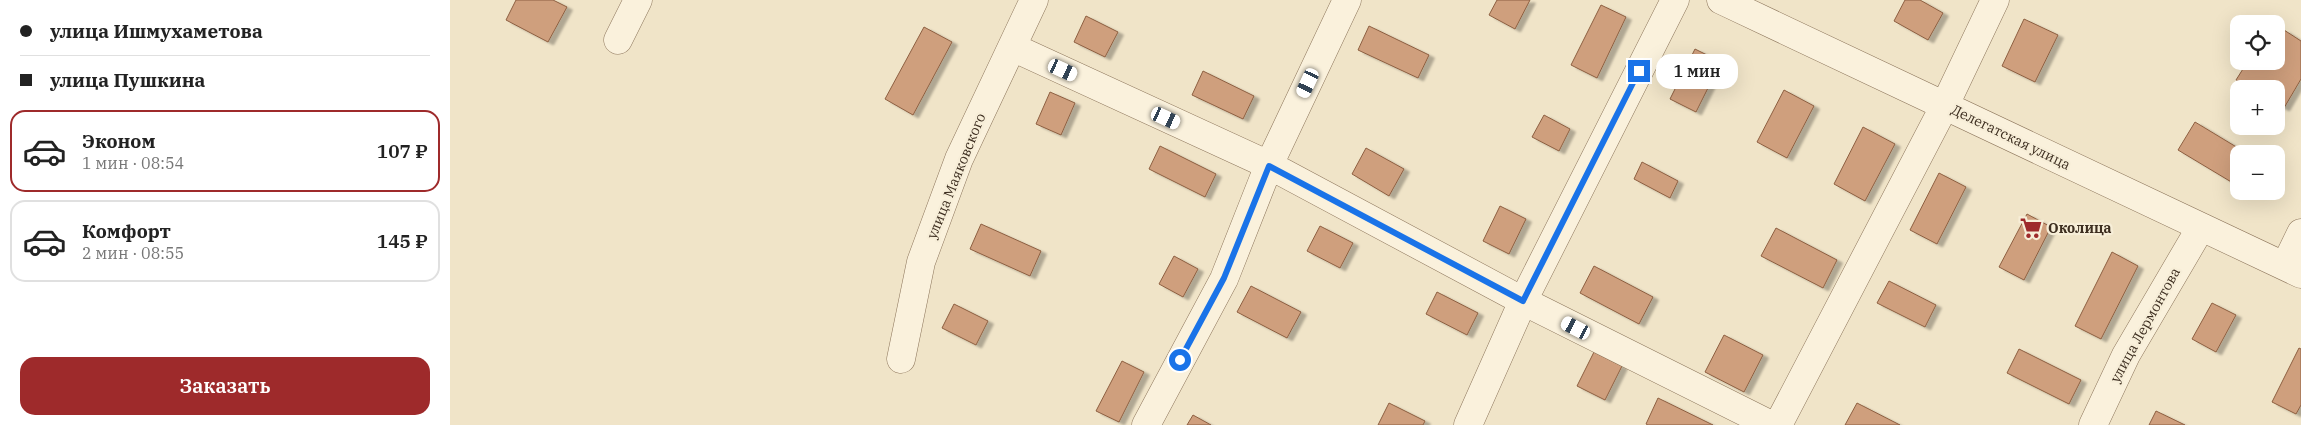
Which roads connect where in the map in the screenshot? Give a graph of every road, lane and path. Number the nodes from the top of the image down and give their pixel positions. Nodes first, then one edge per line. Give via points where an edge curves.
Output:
1 (638, 0) edge
2 (1034, 0) edge
3 (1347, 0) edge
4 (1675, 0) edge
5 (1721, 0) edge
6 (1995, 0) edge
7 (618, 40) dead end
8 (1012, 47) junction
9 (1945, 105) junction
10 (1269, 166) junction
11 (2200, 227) junction
12 (2301, 233) edge
13 (2293, 270) edge
14 (1523, 301) junction
15 (901, 359) dead end
16 (1146, 425) edge
17 (1468, 425) edge
18 (1771, 425) edge
19 (1778, 425) edge
20 (2093, 425) edge

1 - 7 street
2 - 8 street, улица Маяковского
3 - 10 street
4 - 14 street
5 - 9 street, Делегатская улица
6 - 9 street
8 - 10 street
8 - 15 street, улица Маяковского via 959,159 921,262
9 - 11 street, Делегатская улица
9 - 19 street
10 - 14 street
10 - 16 street via 1224,278
11 - 13 street, Делегатская улица
11 - 20 street, улица Лермонтова via 2126,355
12 - 13 street
14 - 17 street
14 - 18 street

